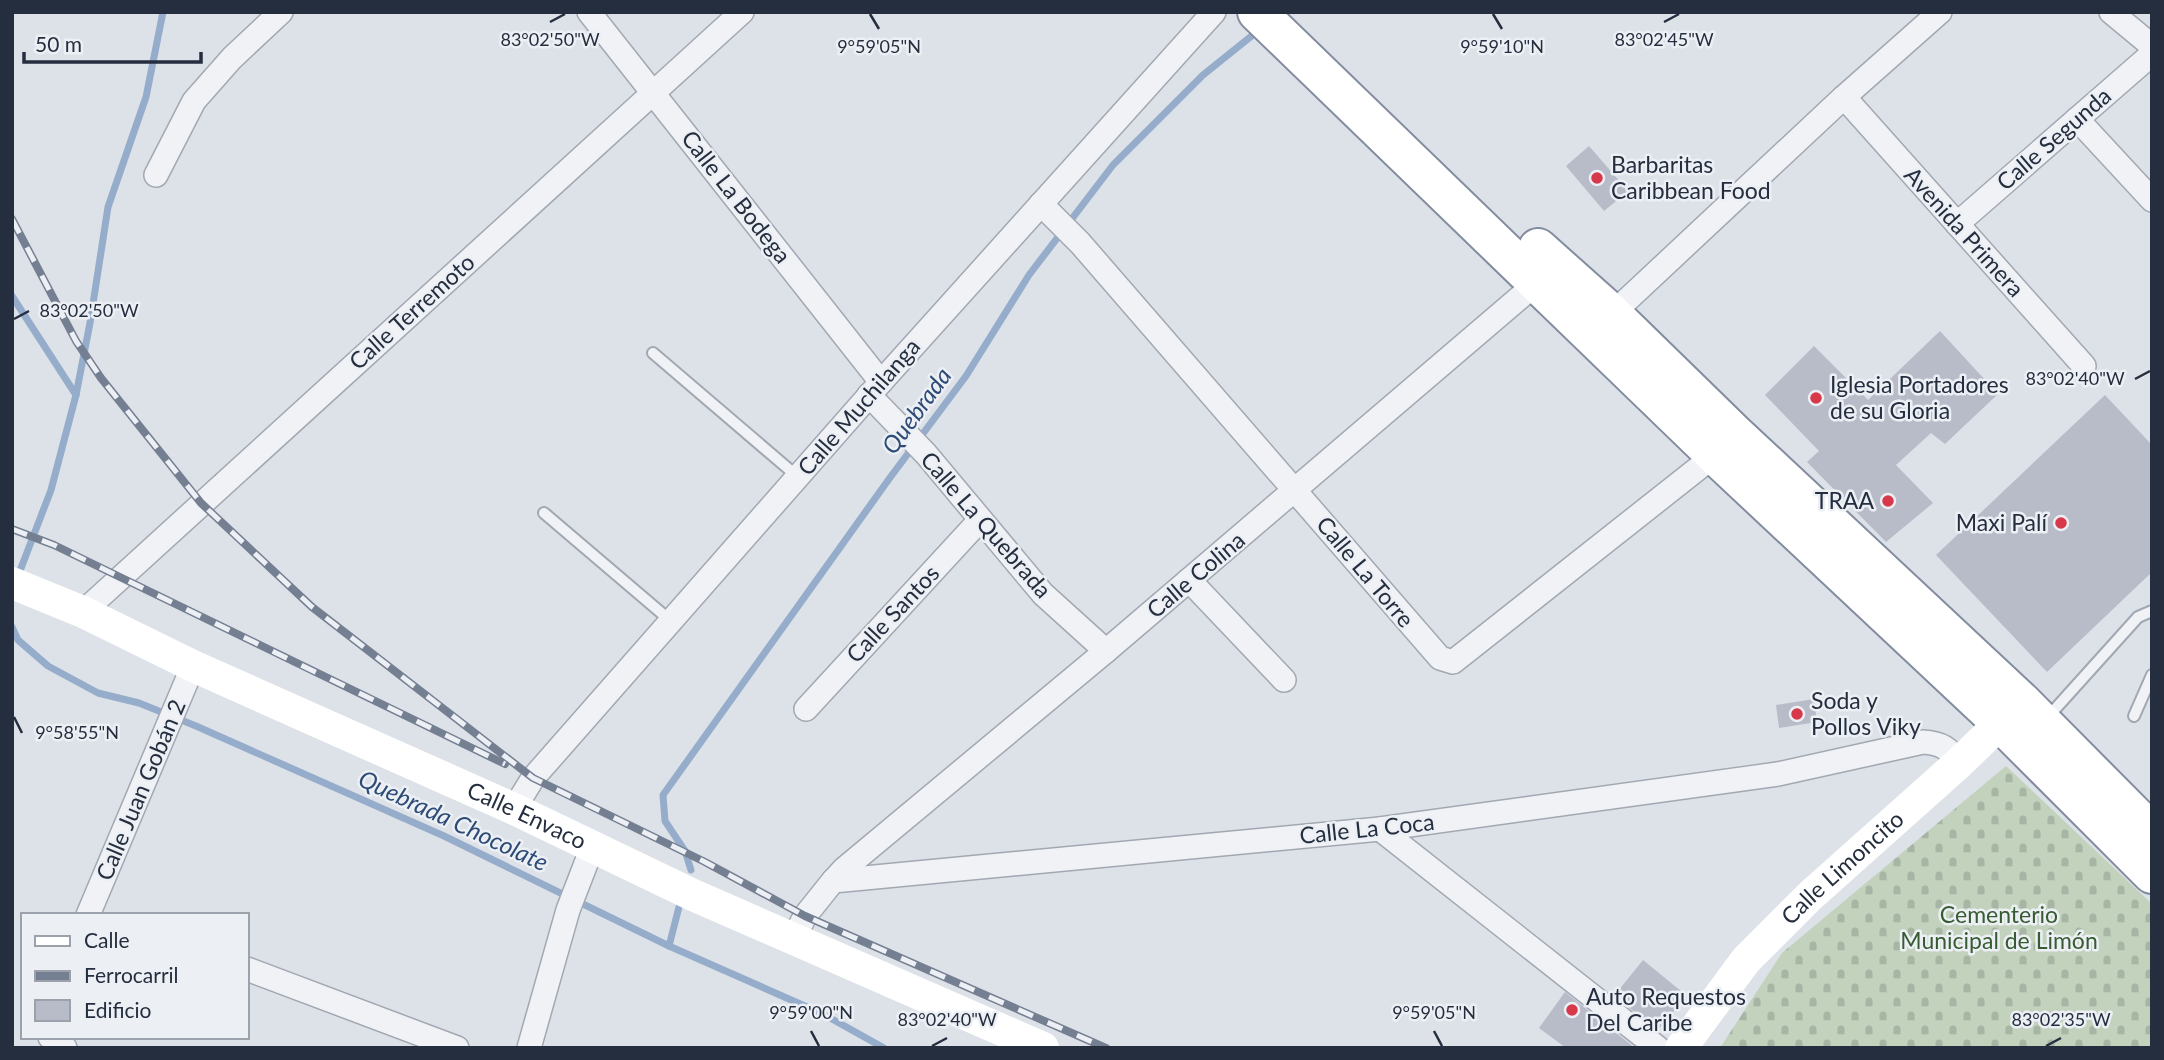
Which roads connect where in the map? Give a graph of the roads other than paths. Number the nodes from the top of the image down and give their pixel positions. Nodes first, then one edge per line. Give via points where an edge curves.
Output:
1 (281, 12) edge
2 (589, 12) edge
3 (742, 12) edge
4 (1257, 12) edge
5 (1940, 12) edge
6 (2111, 12) edge
7 (1210, 14) edge
8 (1296, 28) edge
9 (2152, 46) edge
10 (2152, 54) edge
11 (654, 92) junction
12 (1844, 97) junction
13 (2077, 119) junction
14 (156, 175) dead end
15 (2152, 200) edge
16 (1047, 209) junction
17 (1957, 224) junction
18 (1546, 274) junction
19 (1612, 314) junction
20 (653, 353) dead end
21 (2084, 366) dead end
22 (875, 389) junction
23 (1725, 444) junction
24 (798, 477) junction
25 (1296, 490) junction
26 (544, 513) dead end
27 (980, 520) junction
28 (1189, 580) junction
29 (21, 586) edge
30 (2152, 611) edge
31 (83, 612) junction
32 (672, 622) junction
33 (1106, 651) junction
34 (190, 675) junction
35 (2152, 675) edge
36 (1284, 680) dead end
37 (806, 709) dead end
38 (2022, 716) junction
39 (2134, 716) dead end
40 (1959, 763) junction
41 (514, 809) junction
42 (1380, 829) junction
43 (2152, 833) edge
44 (592, 848) junction
45 (2150, 870) edge
46 (833, 881) junction
47 (94, 913) edge
48 (793, 940) junction
49 (248, 969) edge
50 (457, 1048) edge
51 (529, 1048) edge
52 (1043, 1048) edge
53 (1658, 1048) edge
54 (1681, 1048) edge

1 - 14 street via 194,101
2 - 11 street, Calle La Bodega
3 - 11 street, Calle Terremoto
4 - 8 highway
5 - 12 street
6 - 9 street
7 - 16 street, Calle Muchilanga
8 - 18 highway
10 - 13 street, Calle Segunda
11 - 22 street, Calle La Bodega
11 - 31 street, Calle Terremoto
12 - 17 street, Avenida Primera
12 - 19 street
13 - 15 street
13 - 17 street, Calle Segunda
16 - 22 street, Calle Muchilanga
16 - 25 street, Calle La Torre
17 - 21 street, Avenida Primera
18 - 19 highway
18 - 23 highway
18 - 25 street, Calle Colina
19 - 23 highway
20 - 24 lane
22 - 24 street, Calle Muchilanga
22 - 27 street, Calle La Quebrada via 893,419
23 - 25 street, Calle La Torre via 1453,662 1427,646
23 - 38 highway
24 - 32 street, Calle Muchilanga
25 - 28 street, Calle Colina
26 - 32 lane
27 - 33 street, Calle La Quebrada via 1043,594
27 - 37 street, Calle Santos
28 - 33 street, Calle Colina
28 - 36 street
29 - 31 street, Calle Envaco
30 - 38 lane via 2138,617
31 - 34 street, Calle Envaco
32 - 41 street, Calle Muchilanga via 533,778
33 - 46 street, Calle Colina
34 - 41 street, Calle Envaco
34 - 47 street, Calle Juan Gobán 2
35 - 39 lane
38 - 40 street, Calle Limoncito
38 - 43 highway
38 - 45 highway
40 - 42 street, Calle La Coca via 1938,743 1923,742 1778,774
40 - 54 street, Calle Limoncito via 1810,896 1746,960
41 - 44 street, Calle Envaco
42 - 46 street, Calle La Coca
42 - 53 street
44 - 48 street, Calle Envaco
44 - 51 street via 568,910
46 - 48 street via 805,916
48 - 52 street, Calle Envaco
49 - 50 street

